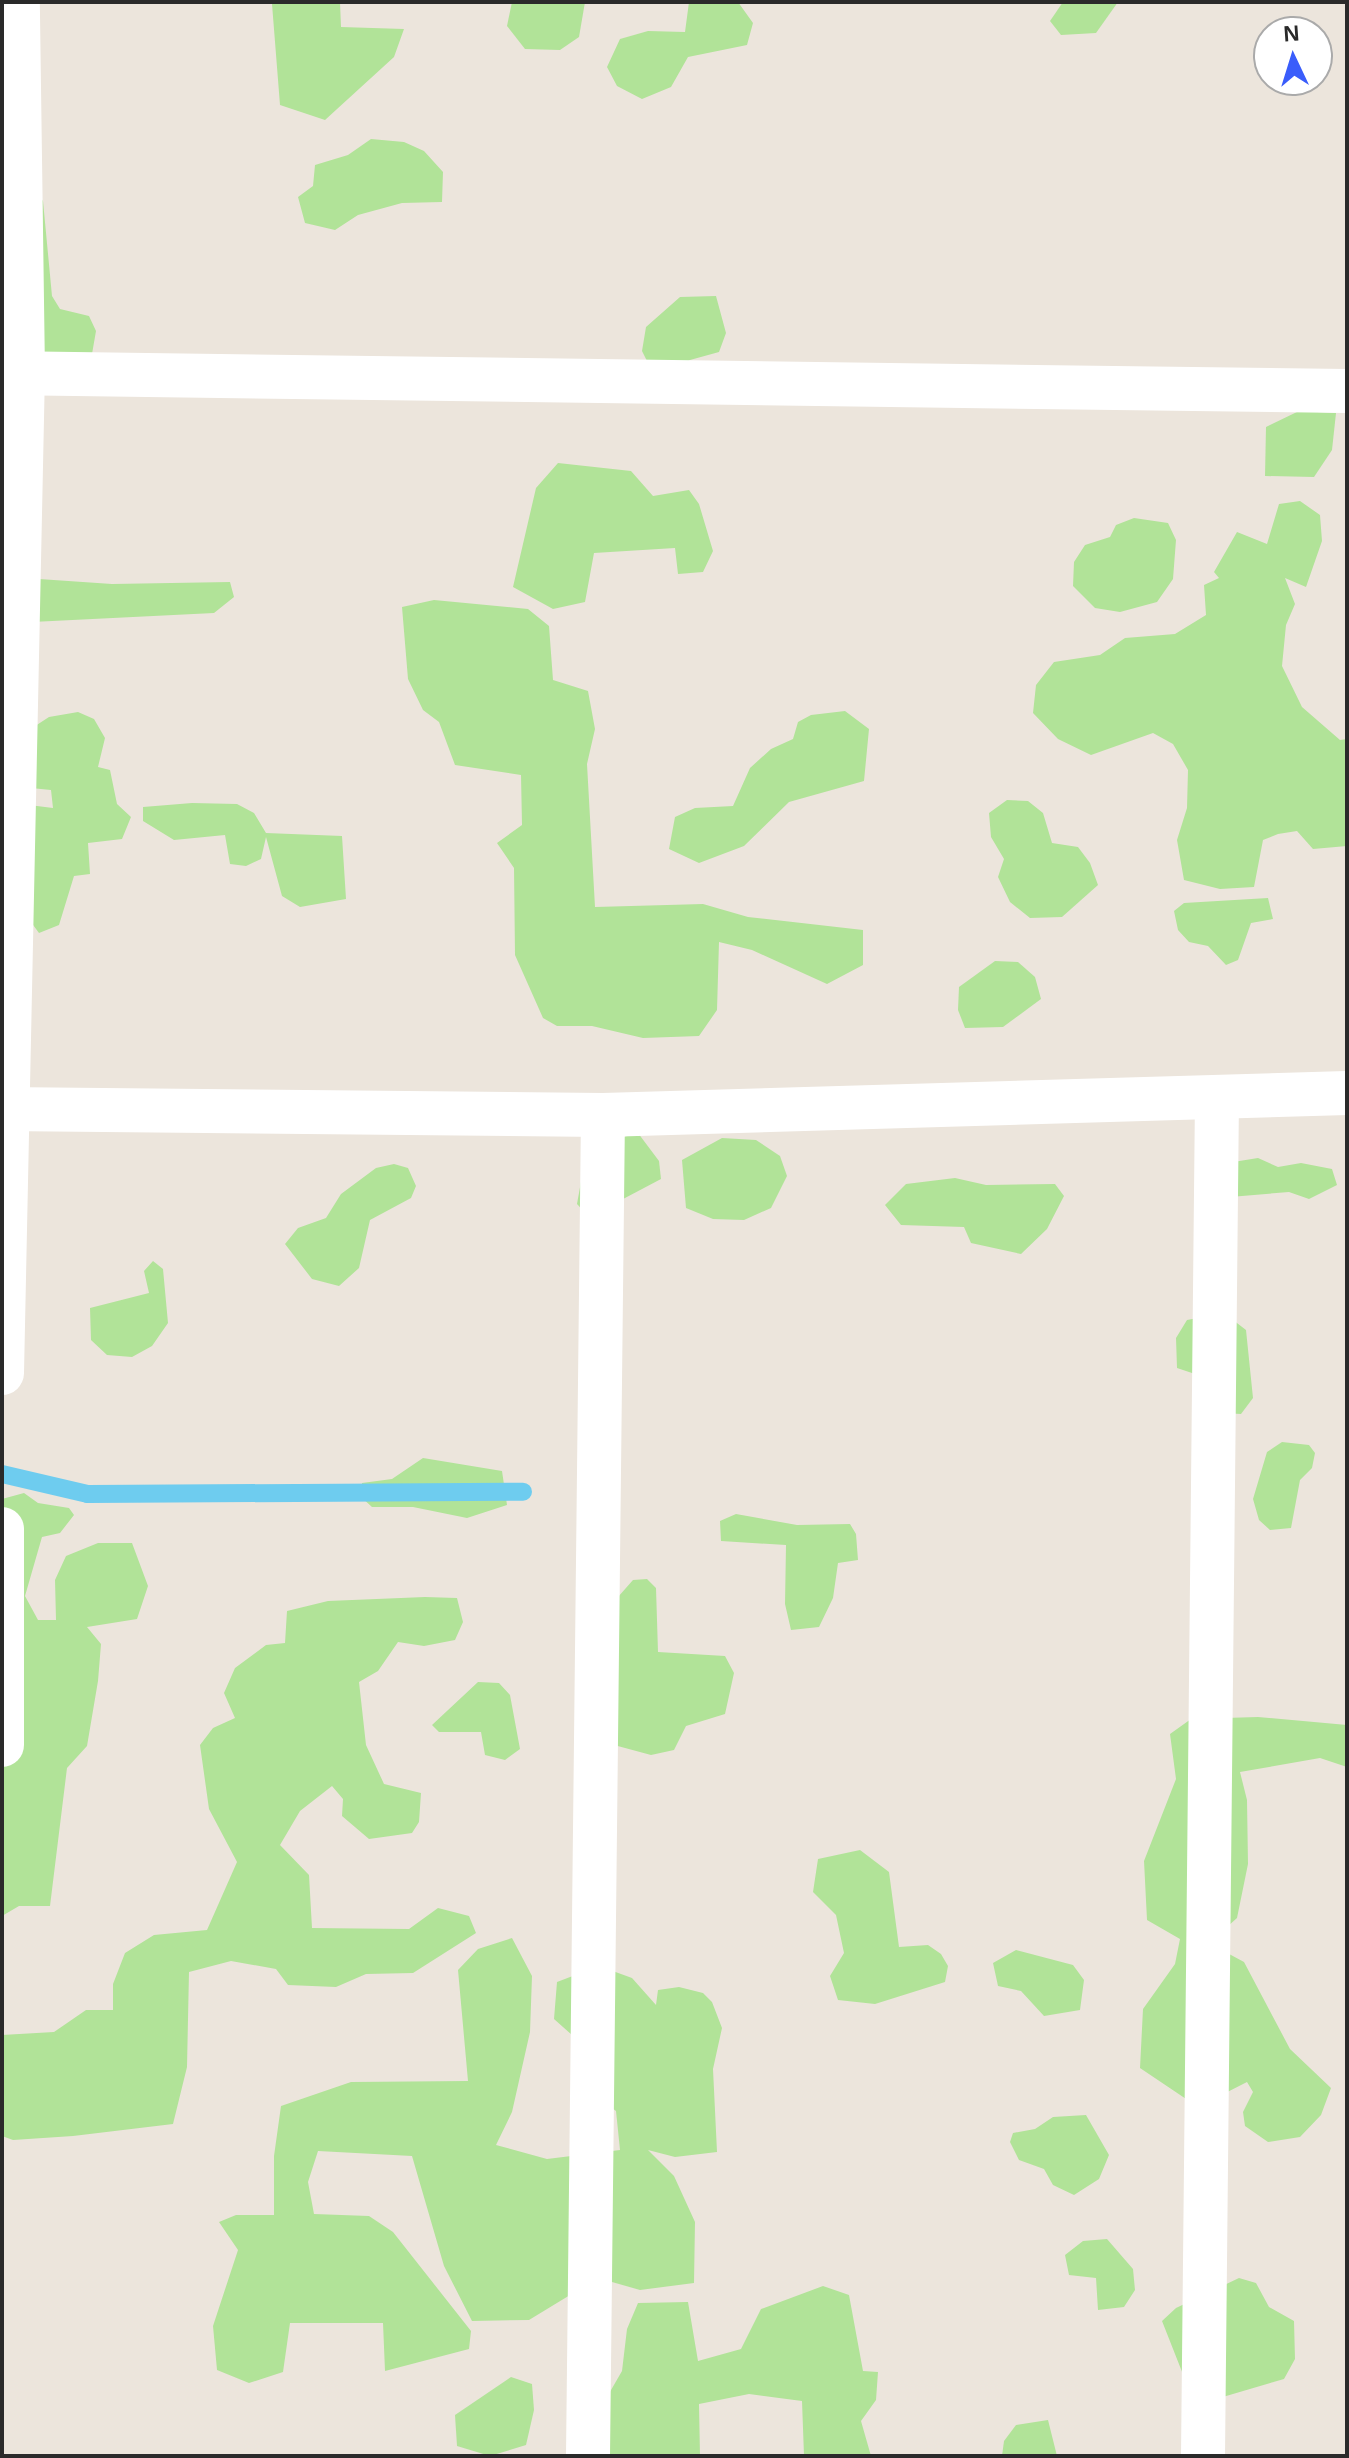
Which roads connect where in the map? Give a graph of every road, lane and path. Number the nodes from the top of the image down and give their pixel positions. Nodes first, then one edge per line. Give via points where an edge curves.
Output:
1 (18, 2) edge
2 (12, 373) edge
3 (1347, 391) edge
4 (1347, 1093) edge
5 (1217, 1097) junction
6 (6, 1109) edge
7 (603, 1115) junction
8 (2, 1373) edge
9 (2, 1529) edge
10 (2, 1745) edge
11 (588, 2456) edge
12 (1203, 2456) edge

1 - 2 street
2 - 3 street
2 - 6 street
4 - 5 street
5 - 7 street
5 - 12 street
6 - 7 street
6 - 8 street
7 - 11 street
9 - 10 street

